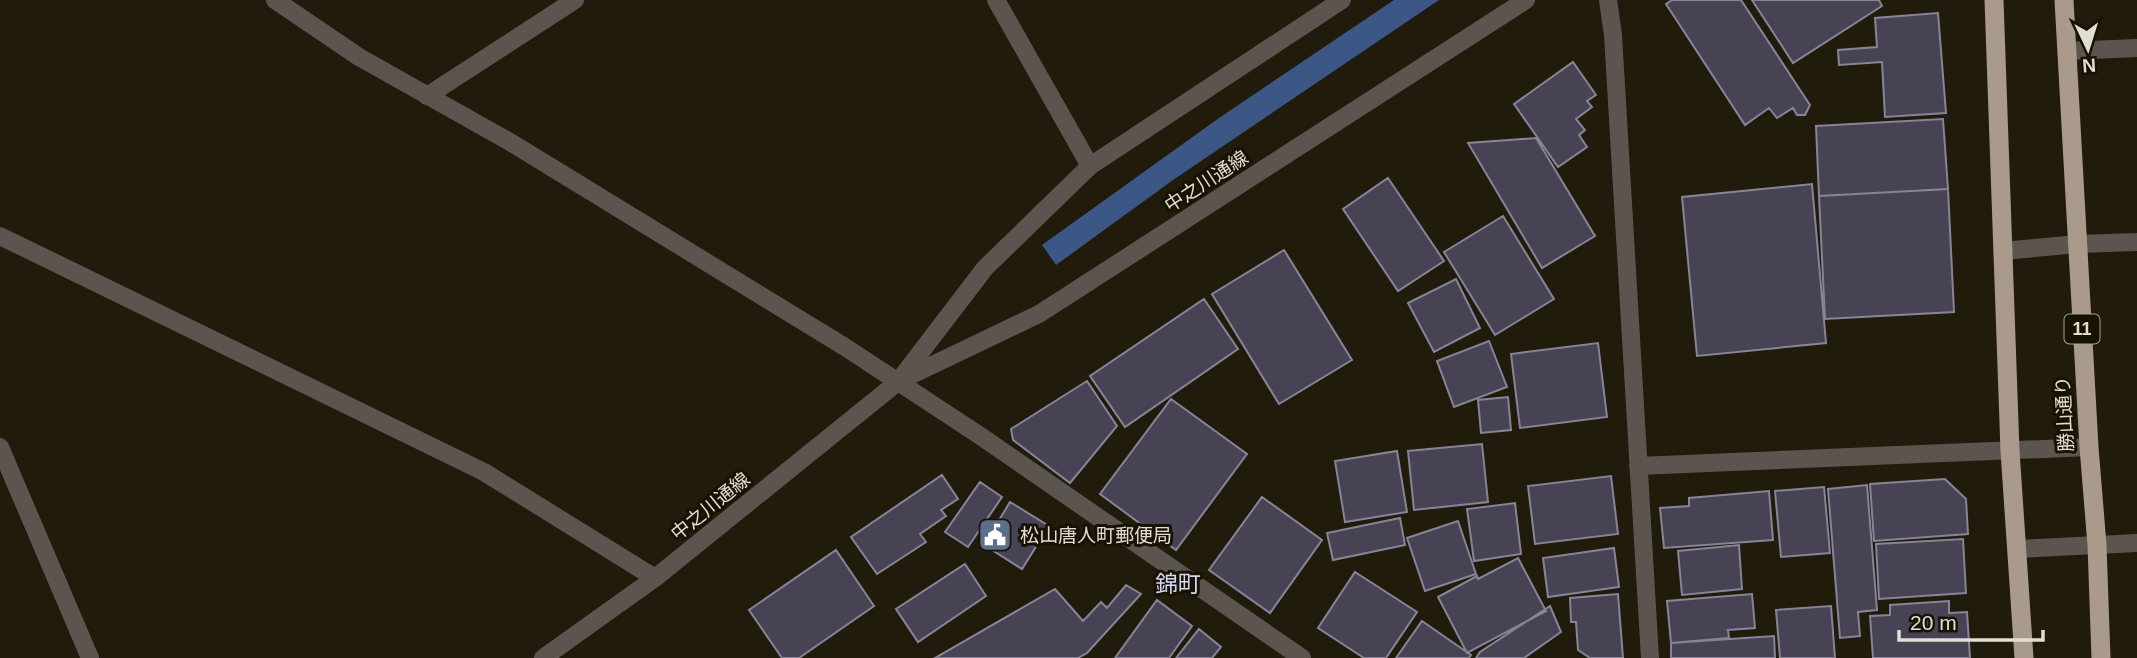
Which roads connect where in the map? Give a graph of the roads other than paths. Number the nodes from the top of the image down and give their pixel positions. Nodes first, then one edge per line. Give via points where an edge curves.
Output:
1 (275, 0) edge
2 (575, 0) edge
3 (996, 0) edge
4 (1342, 0) edge
5 (1526, 0) edge
6 (1608, 0) edge
7 (1994, 0) edge
8 (2064, 0) edge
9 (2137, 48) edge
10 (2067, 51) junction
11 (427, 96) junction
12 (1090, 166) junction
13 (0, 236) edge
14 (2137, 242) edge
15 (2078, 244) junction
16 (2003, 251) junction
17 (899, 381) junction
18 (0, 447) edge
19 (2088, 447) junction
20 (2010, 451) junction
21 (1637, 466) junction
22 (2137, 543) edge
23 (2097, 545) junction
24 (2017, 549) junction
25 (655, 578) junction
26 (90, 658) edge
27 (543, 658) edge
28 (1302, 658) edge
29 (1650, 658) edge
30 (2024, 658) edge
31 (2101, 658) edge

1 - 11 street
2 - 11 street
3 - 12 street
4 - 12 street, 中之川通線
5 - 17 street, 中之川通線 via 1039,314
6 - 21 street
7 - 16 highway
8 - 10 highway, 勝山通り / 11
9 - 10 street
10 - 15 highway, 勝山通り / 11
11 - 17 street via 510,142
12 - 17 street, 中之川通線 via 985,268
13 - 25 street via 484,472
14 - 15 street
15 - 16 street
15 - 19 highway, 勝山通り / 11
16 - 20 highway
17 - 25 street, 中之川通線
17 - 28 street
18 - 26 street
19 - 20 street
19 - 23 highway, 勝山通り / 11
20 - 21 street
20 - 24 highway
21 - 29 street
22 - 23 street
23 - 24 street
23 - 31 highway, 勝山通り / 11
24 - 30 highway
25 - 27 street, 中之川通線

